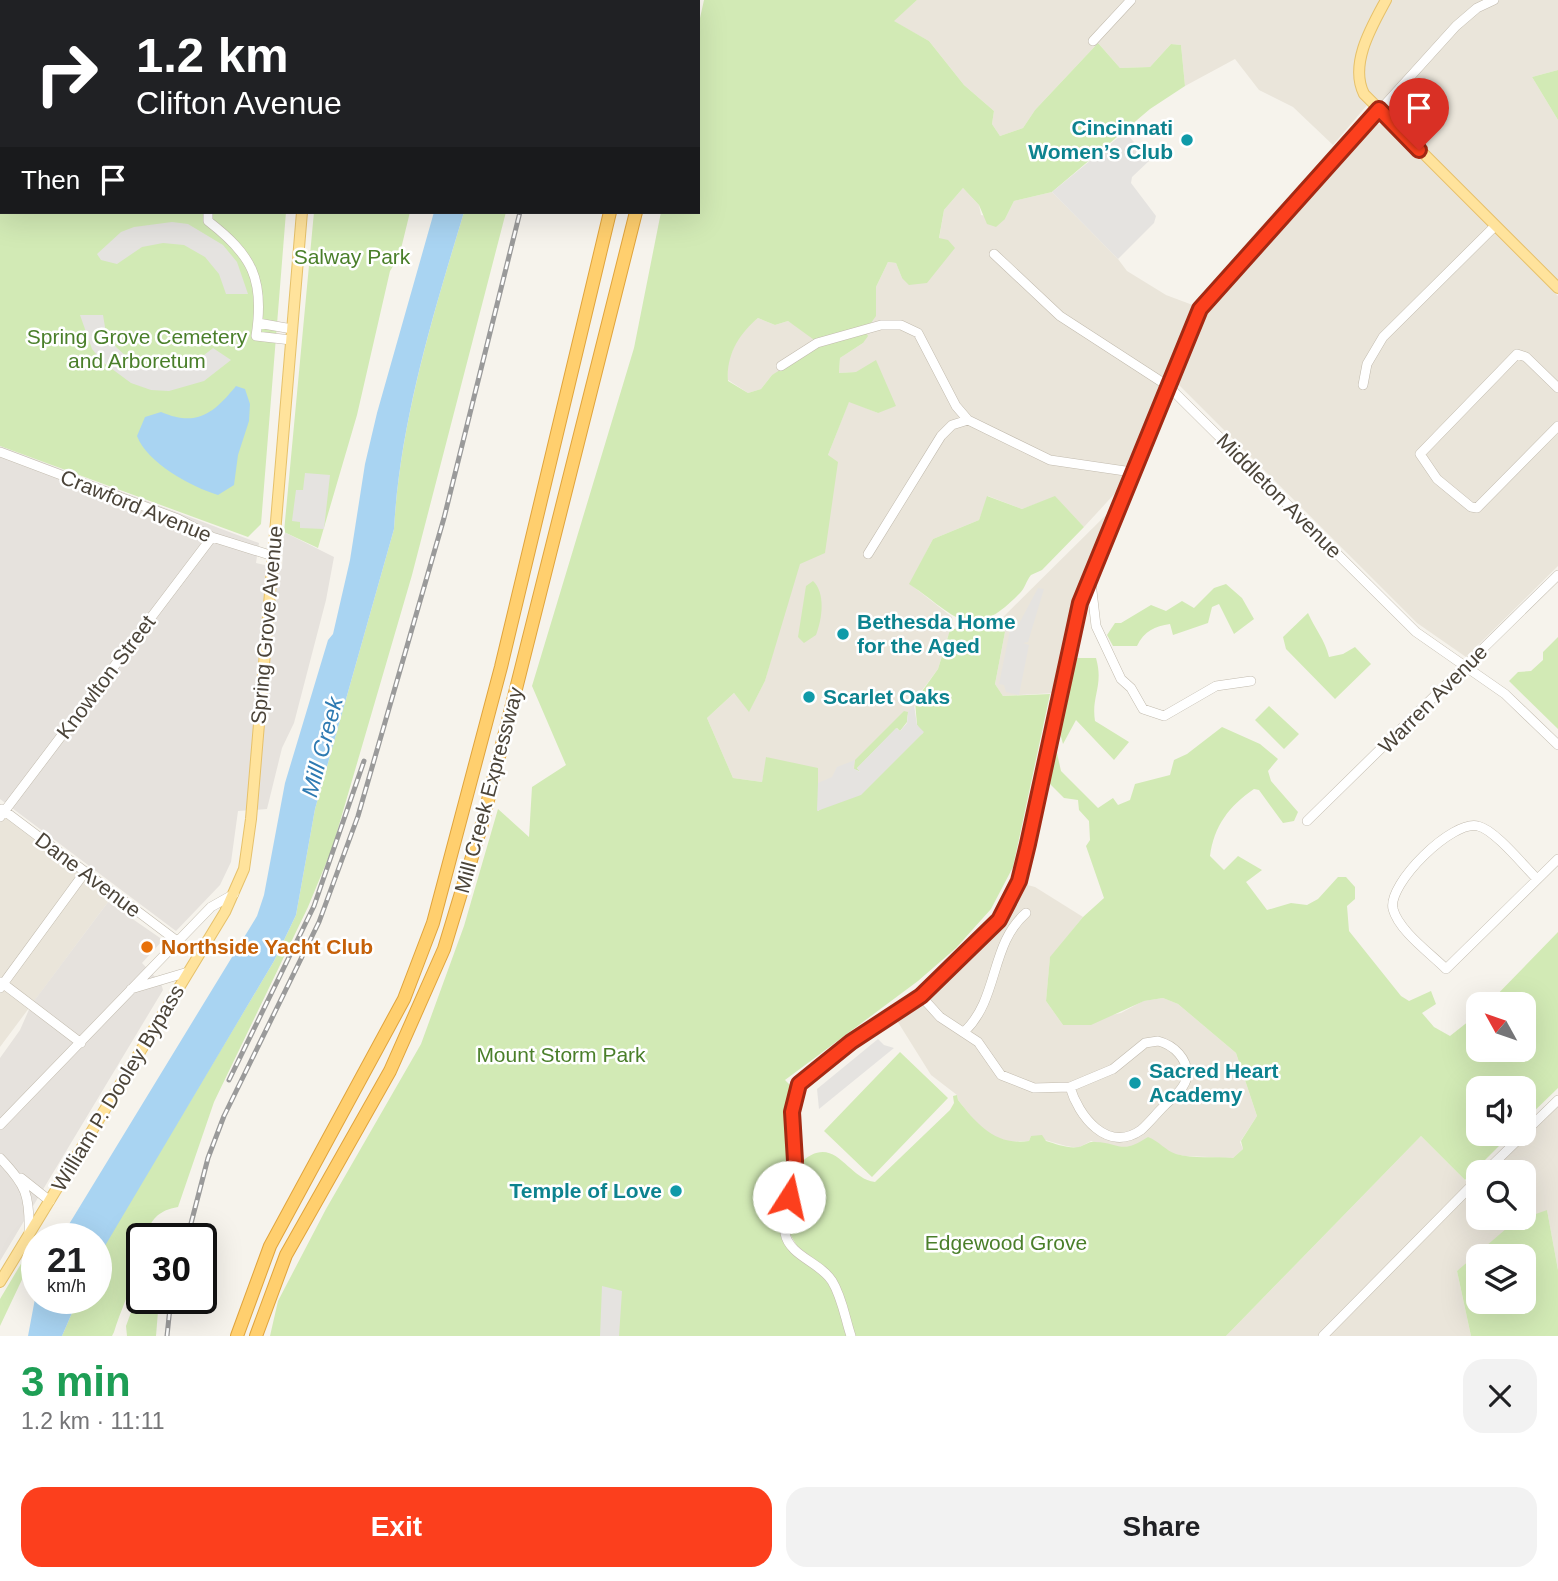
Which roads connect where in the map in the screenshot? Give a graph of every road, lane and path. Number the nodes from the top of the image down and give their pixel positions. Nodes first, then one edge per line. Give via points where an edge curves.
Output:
1 (1131, 0) edge
2 (1386, 0) edge
3 (1494, 0) edge
4 (1093, 41) dead end
5 (1379, 109) junction
6 (208, 214) edge
7 (302, 214) edge
8 (610, 214) edge
9 (635, 214) edge
10 (1495, 226) junction
11 (995, 254) dead end
12 (1558, 288) edge
13 (258, 323) junction
14 (292, 334) junction
15 (781, 366) dead end
16 (1363, 385) dead end
17 (1168, 387) junction
18 (1558, 388) edge
19 (968, 420) junction
20 (1558, 426) edge
21 (0, 452) edge
22 (1132, 472) junction
23 (212, 537) junction
24 (868, 554) dead end
25 (273, 556) junction
26 (1090, 573) junction
27 (1558, 575) edge
28 (1465, 667) junction
29 (1251, 681) dead end
30 (1558, 746) edge
31 (1, 812) edge
32 (1307, 821) dead end
33 (1558, 859) edge
34 (85, 872) junction
35 (1537, 879) junction
36 (234, 894) junction
37 (1026, 913) dead end
38 (177, 941) junction
39 (188, 972) junction
40 (1, 984) edge
41 (131, 989) junction
42 (921, 996) junction
43 (965, 1031) junction
44 (80, 1043) junction
45 (1070, 1087) junction
46 (1558, 1100) edge
47 (1536, 1122) edge
48 (0, 1125) edge
49 (1512, 1146) edge
50 (0, 1157) edge
51 (1497, 1160) edge
52 (17, 1175) junction
53 (1466, 1191) edge
54 (50, 1201) junction
55 (29, 1223) edge
56 (36, 1223) edge
57 (21, 1248) edge
58 (0, 1282) edge
59 (237, 1336) edge
60 (256, 1336) edge
61 (851, 1336) edge
62 (1323, 1336) edge

1 - 4 street
2 - 5 main road via 1370,32 1358,77 1364,94
3 - 5 street via 1466,16
5 - 10 main road
5 - 17 street via 1206,300
6 - 13 street via 208,221 233,239 251,265 259,294
7 - 14 main road, Spring Grove Avenue
8 - 59 highway, Mill Creek Expressway via 501,667 433,923 398,1011 270,1246
9 - 60 highway, Mill Creek Expressway via 482,824 444,949 390,1071 286,1255
10 - 12 main road
10 - 16 street via 1383,337 1367,364
11 - 17 street, Middleton Avenue via 1060,316
13 - 14 street
13 - 14 street via 256,336
14 - 25 main road, Spring Grove Avenue
15 - 19 street via 817,343 881,325 911,328
17 - 22 street
17 - 28 street, Middleton Avenue via 1416,632
18 - 20 street via 1517,354 1420,454 1437,479 1477,508
19 - 22 street via 1050,460
19 - 24 street via 941,436
21 - 23 street, Crawford Avenue via 178,519
22 - 26 street
23 - 25 street, Crawford Avenue
23 - 31 street, Knowlton Street
25 - 36 main road, Spring Grove Avenue via 248,849
26 - 29 street via 1096,626 1121,679 1143,709 1164,716 1216,686
26 - 42 street via 1019,881 999,920
27 - 28 street, Warren Avenue
28 - 30 street, Middleton Avenue via 1505,694
28 - 32 street, Warren Avenue
31 - 34 street, Dane Avenue
33 - 35 street
34 - 38 street, Dane Avenue
34 - 40 street
35 - 35 street via 1487,830 1473,825 1452,831 1400,881 1392,902 1396,917 1446,969
36 - 38 street via 218,900
36 - 39 main road, William P. Dooley Bypass
37 - 43 street via 1007,935 985,1002
38 - 41 street
39 - 41 street
39 - 54 main road, William P. Dooley Bypass
40 - 44 street
41 - 44 street
42 - 43 street via 940,1017
42 - 61 street via 851,1042 795,1090 795,1161 786,1236 793,1248 832,1281
43 - 45 street via 1008,1079 1044,1090
44 - 48 street
45 - 45 street via 1091,1126 1108,1135 1124,1136 1141,1129 1181,1088 1187,1073 1174,1049 1149,1042 1102,1075
46 - 47 street
49 - 51 street
50 - 52 street
52 - 54 street
52 - 55 street via 29,1197
53 - 62 street
54 - 56 main road, William P. Dooley Bypass
57 - 58 main road, William P. Dooley Bypass

